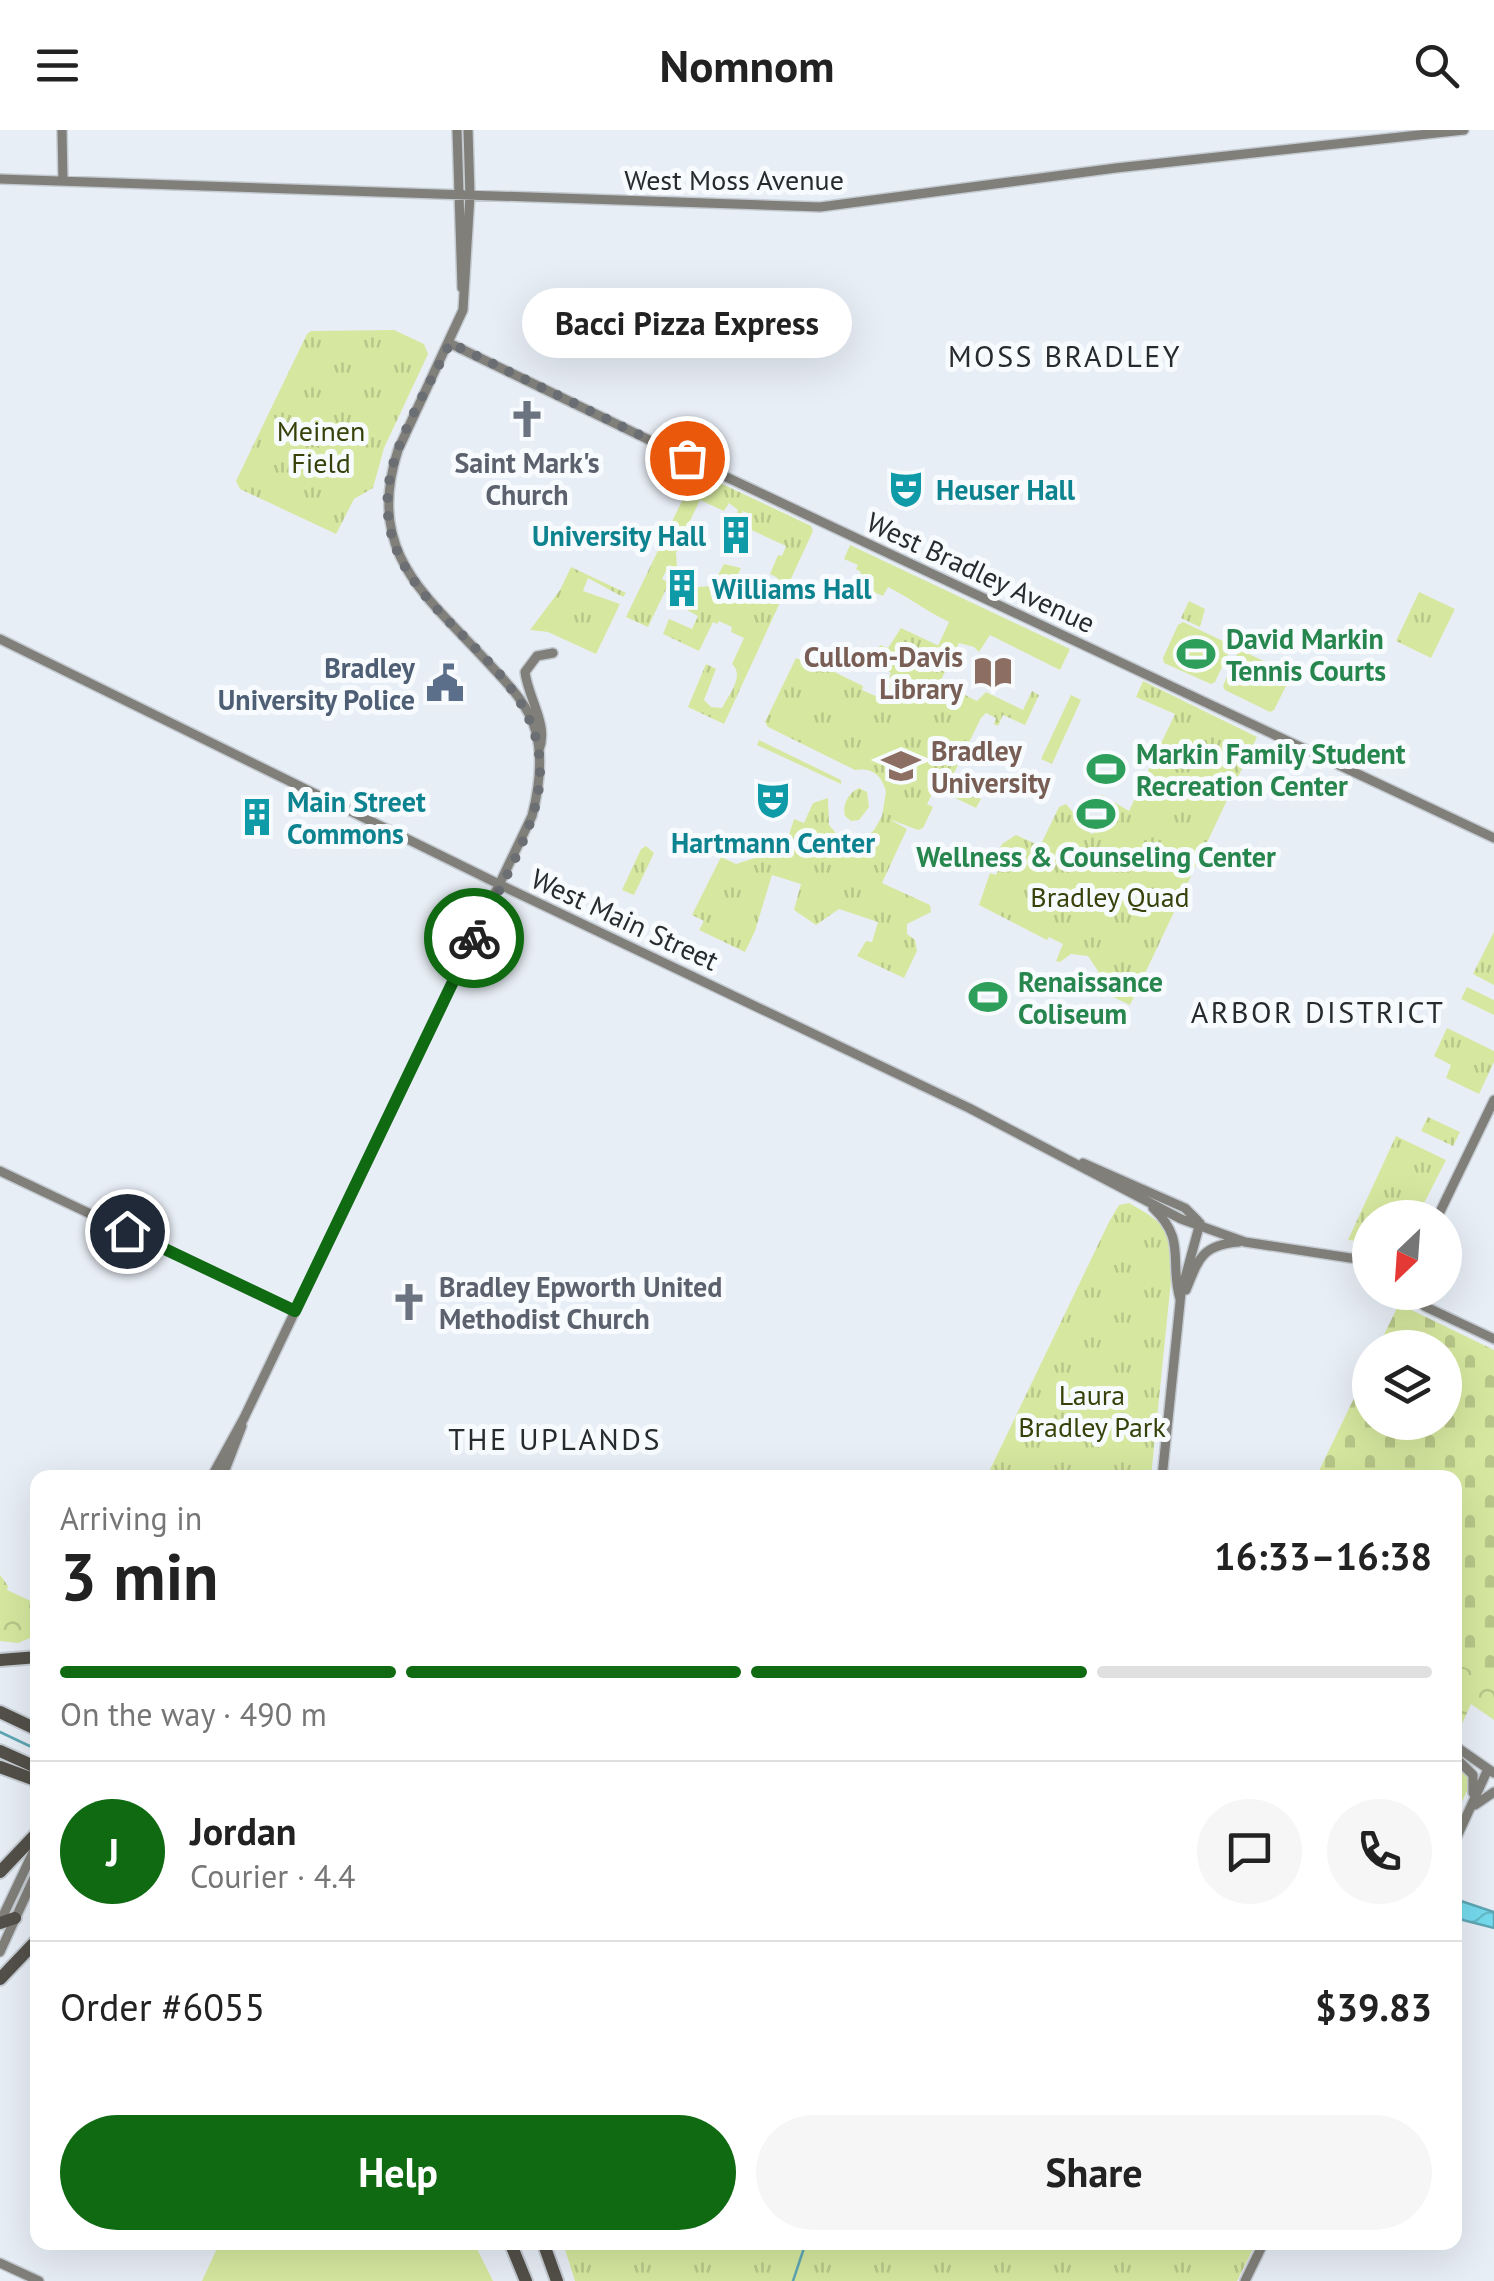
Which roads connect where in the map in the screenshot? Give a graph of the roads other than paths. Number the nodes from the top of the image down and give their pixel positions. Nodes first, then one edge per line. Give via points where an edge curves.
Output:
1 (62, 130) edge
2 (457, 130) edge
3 (468, 130) edge
4 (1464, 130) edge
5 (0, 179) edge
6 (64, 181) junction
7 (457, 194) junction
8 (470, 195) junction
9 (464, 301) junction
10 (450, 343) junction
11 (0, 639) edge
12 (553, 653) dead end
13 (538, 753) junction
14 (1494, 838) edge
15 (500, 885) junction
16 (1494, 1100) edge
17 (1070, 1160) junction
18 (0, 1171) edge
19 (1143, 1200) junction
20 (1446, 1200) edge
21 (1200, 1223) junction
22 (1245, 1242) junction
23 (1352, 1258) edge
24 (1180, 1302) junction
25 (1434, 1310) edge
26 (1436, 1310) edge
27 (295, 1311) junction
28 (1441, 1314) junction
29 (1494, 1339) edge
30 (244, 1418) junction
31 (215, 1470) edge
32 (226, 1470) edge
33 (1163, 1470) edge
34 (30, 1658) edge
35 (0, 1660) edge
36 (0, 1704) edge
37 (0, 1712) edge
38 (30, 1717) edge
39 (30, 1726) edge
40 (0, 1751) edge
41 (1462, 1751) edge
42 (30, 1764) edge
43 (1462, 1764) edge
44 (0, 1766) edge
45 (1491, 1771) edge
46 (30, 1778) edge
47 (1494, 1792) edge
48 (1469, 1811) junction
49 (1462, 1826) edge
50 (30, 1840) edge
51 (30, 1859) edge
52 (0, 1872) edge
53 (30, 1887) edge
54 (15, 1918) junction
55 (0, 1922) edge
56 (30, 1947) edge
57 (0, 1952) edge
58 (0, 1979) edge
59 (511, 2250) edge
60 (546, 2250) edge
61 (1260, 2250) edge
62 (0, 2263) edge
63 (39, 2281) edge
64 (526, 2281) edge
65 (557, 2281) edge
66 (1245, 2281) edge

1 - 6 main road
2 - 7 main road
3 - 8 main road
4 - 8 main road, West Moss Avenue via 820,207
5 - 6 main road, West Moss Avenue
6 - 7 main road, West Moss Avenue
7 - 8 main road, West Moss Avenue
7 - 9 main road
8 - 9 main road
9 - 10 main road
10 - 13 main road via 394,462 391,529 410,576 522,701
10 - 14 main road, West Bradley Avenue
11 - 15 main road, West Main Street
12 - 13 main road via 537,656 525,672 544,740
13 - 15 main road via 532,816
15 - 17 main road, West Main Street
15 - 27 main road
16 - 20 main road
17 - 19 main road, West Main Street
17 - 21 main road, West Main Street via 1185,1208
18 - 27 main road
19 - 21 main road, West Main Street
19 - 24 main road via 1172,1231
21 - 22 main road, West Main Street
21 - 24 main road
22 - 23 main road, West Main Street
22 - 24 main road via 1207,1250
24 - 33 main road
25 - 28 main road
26 - 28 main road
27 - 30 main road
28 - 29 main road
30 - 31 main road
30 - 32 main road
34 - 35 highway
36 - 38 highway
37 - 39 highway
40 - 42 highway
41 - 45 main road
43 - 48 main road via 1473,1774
44 - 46 highway
45 - 48 main road
47 - 48 main road
48 - 49 main road
50 - 52 highway
51 - 55 main road
53 - 54 main road
54 - 55 highway
54 - 57 main road
56 - 58 highway
59 - 64 highway
60 - 65 highway
61 - 66 main road
62 - 63 main road

